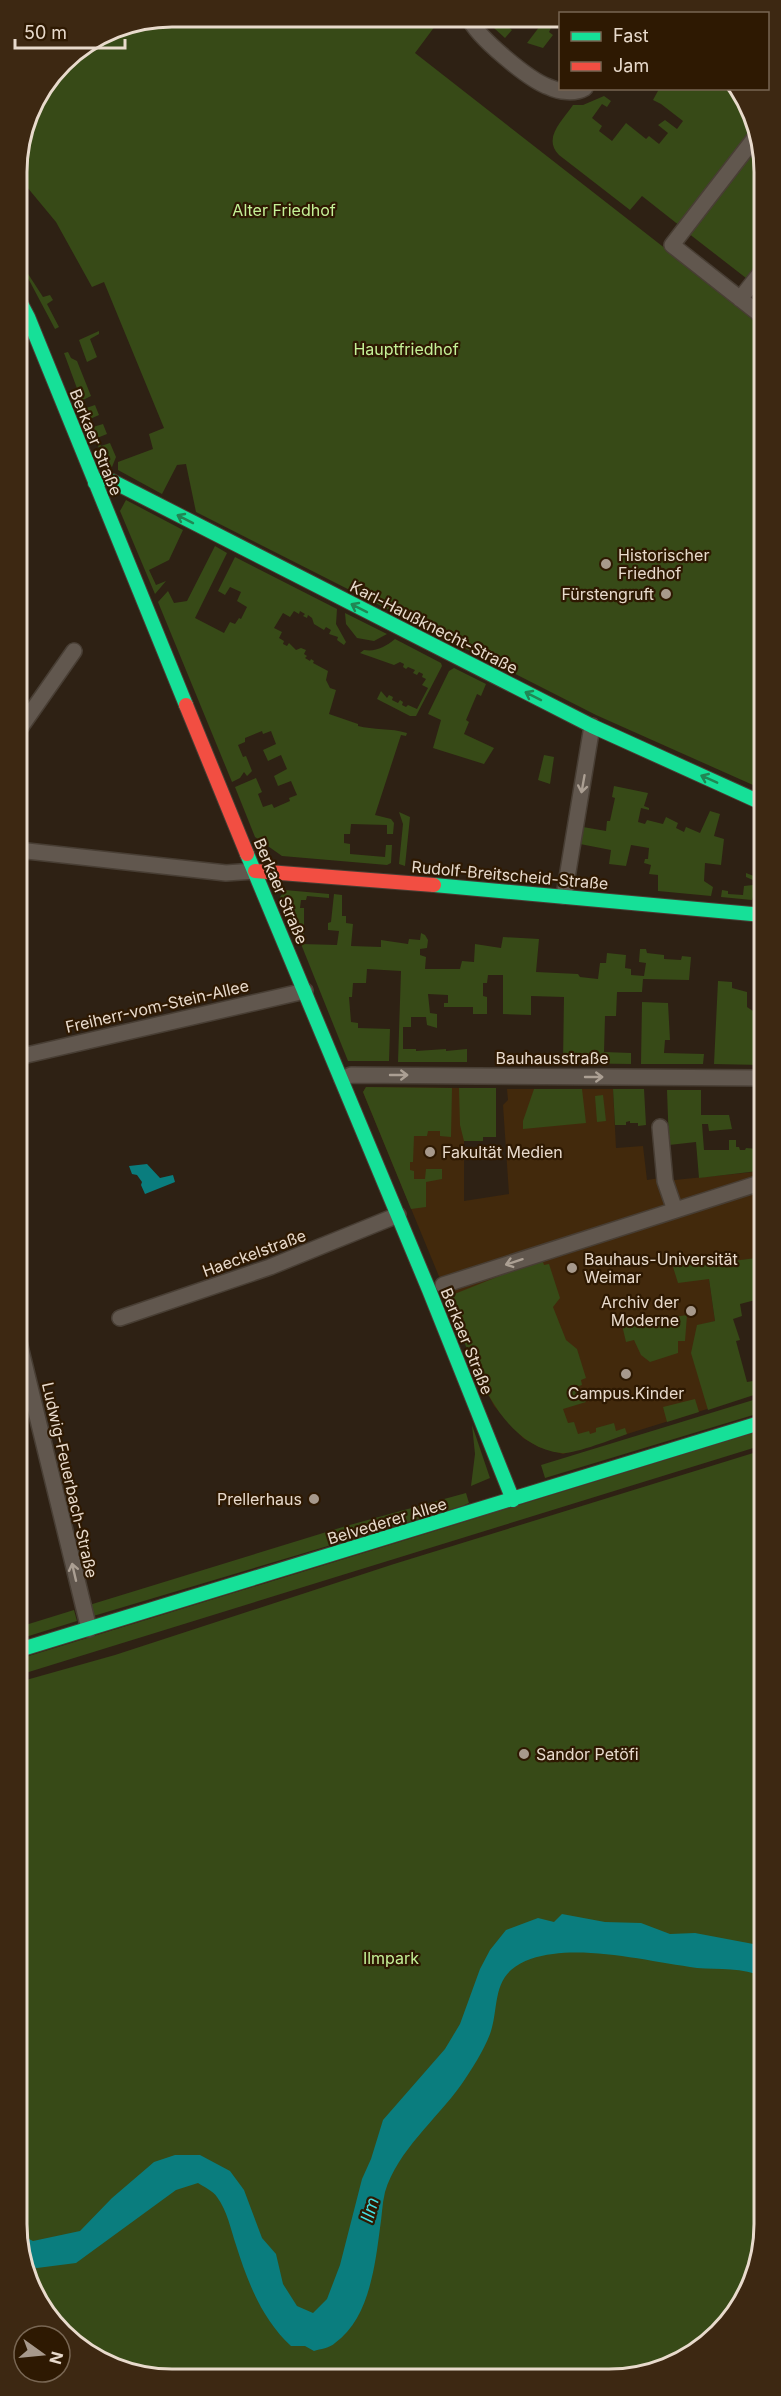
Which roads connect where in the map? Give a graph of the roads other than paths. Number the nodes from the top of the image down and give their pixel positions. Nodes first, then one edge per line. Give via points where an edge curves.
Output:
1 (473, 27) edge
2 (559, 90) edge
3 (559, 90) edge
4 (582, 90) edge
5 (751, 144) edge
6 (754, 281) edge
7 (740, 299) junction
8 (754, 310) edge
9 (27, 315) edge
10 (95, 483) junction
11 (74, 651) dead end
12 (27, 718) edge
13 (592, 726) junction
14 (754, 799) edge
15 (27, 851) edge
16 (255, 871) junction
17 (564, 896) junction
18 (754, 914) edge
19 (305, 991) junction
20 (27, 1055) edge
21 (754, 1078) edge
22 (342, 1079) junction
23 (660, 1127) dead end
24 (754, 1185) edge
25 (675, 1210) junction
26 (398, 1215) junction
27 (443, 1285) dead end
28 (120, 1318) dead end
29 (27, 1374) edge
30 (754, 1425) edge
31 (513, 1500) junction
32 (89, 1629) junction
33 (27, 1648) edge

1 - 3 street via 537,82
2 - 4 street
5 - 7 street via 672,245
6 - 7 street
7 - 8 street
9 - 10 street, Berkaer Straße
13 -> 10 street, Karl-Haußknecht-Straße via 106,478
10 - 16 street, Berkaer Straße
11 - 12 street
14 -> 13 street, Karl-Haußknecht-Straße
13 -> 17 street
15 - 16 street via 226,873
16 - 17 street, Rudolf-Breitscheid-Straße
16 - 19 street, Berkaer Straße
17 - 18 street, Rudolf-Breitscheid-Straße
19 - 20 street, Freiherr-vom-Stein-Allee
19 - 22 street, Berkaer Straße
22 -> 21 street, Bauhausstraße via 351,1075
22 - 26 street, Berkaer Straße
23 - 25 street via 665,1181
24 - 25 street
25 -> 27 street
26 - 28 street, Haeckelstraße via 270,1268
26 - 31 street, Berkaer Straße
32 -> 29 street, Ludwig-Feuerbach-Straße
30 - 31 street, Belvederer Allee
31 - 32 street, Belvederer Allee
32 - 33 street, Belvederer Allee

